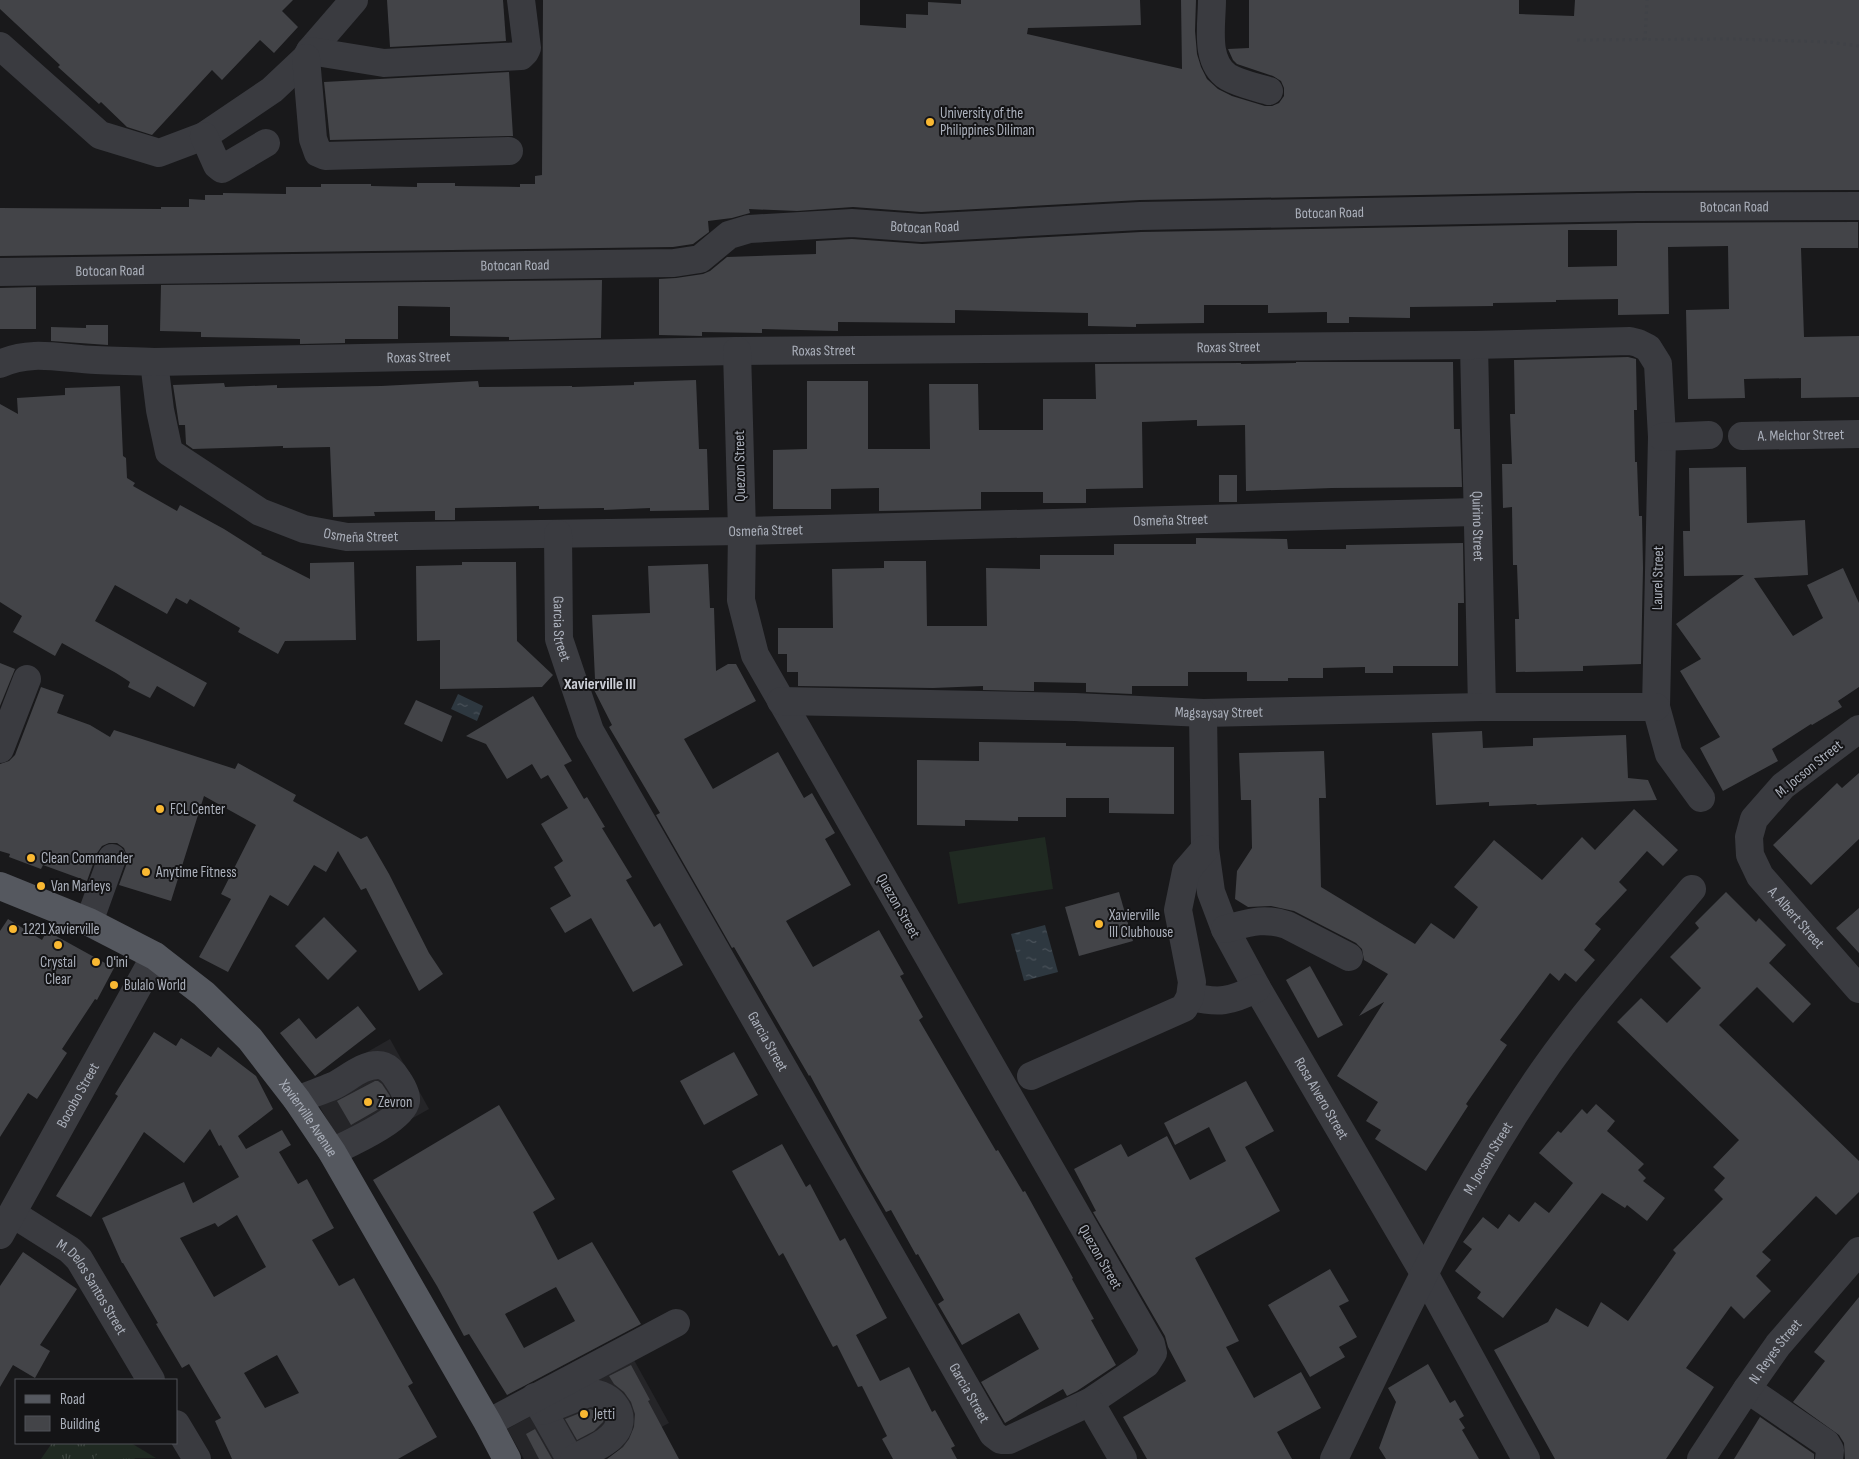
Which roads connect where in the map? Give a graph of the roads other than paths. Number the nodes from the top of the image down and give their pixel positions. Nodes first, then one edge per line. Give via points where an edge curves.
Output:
1 (354, 0) edge
2 (521, 0) edge
3 (1212, 0) edge
4 (0, 46) edge
5 (308, 55) junction
6 (1269, 91) dead end
7 (204, 136) junction
8 (266, 143) dead end
9 (509, 151) dead end
10 (1859, 206) edge
11 (0, 272) edge
12 (1474, 344) junction
13 (1648, 348) joint
14 (737, 351) junction
15 (154, 362) junction
16 (0, 364) edge
17 (1859, 434) edge
18 (1709, 435) dead end
19 (1662, 436) junction
20 (1742, 436) dead end
21 (1476, 512) junction
22 (742, 531) junction
23 (558, 534) junction
24 (27, 680) dead end
25 (780, 701) junction
26 (1482, 707) junction
27 (1656, 707) junction
28 (1203, 713) junction
29 (1859, 729) edge
30 (0, 749) edge
31 (1701, 798) dead end
32 (1749, 837) joint
33 (1206, 849) junction
34 (112, 858) dead end
35 (0, 886) edge
36 (1692, 889) dead end
37 (89, 922) junction
38 (1225, 929) junction
39 (155, 956) junction
40 (1349, 957) dead end
41 (1256, 988) junction
42 (1859, 989) edge
43 (1190, 997) junction
44 (1031, 1076) dead end
45 (297, 1100) junction
46 (332, 1152) junction
47 (6, 1224) edge
48 (1859, 1251) edge
49 (1424, 1273) junction
50 (676, 1323) dead end
51 (149, 1379) edge
52 (1747, 1389) junction
53 (1090, 1402) junction
54 (539, 1404) junction
55 (488, 1423) junction
56 (178, 1427) edge
57 (197, 1459) edge
58 (507, 1459) edge
59 (572, 1459) edge
60 (1123, 1459) edge
61 (1334, 1459) edge
62 (1526, 1459) edge
63 (1701, 1459) edge
64 (1829, 1459) edge

1 - 5 street
2 - 5 street via 527,48 521,56 384,63
3 - 6 street via 1212,53 1218,67 1228,76
4 - 7 street via 100,136 159,153
5 - 7 street via 272,90
5 - 9 street via 313,139 318,153 325,156
7 - 8 street via 222,169
10 - 11 street, Botocan Road via 1140,216 920,228 852,223 750,228 730,235 700,259 674,262
12 - 13 street, Roxas Street via 1630,341
12 - 14 street, Roxas Street
12 - 21 street, Quirino Street
13 - 19 street, Laurel Street via 1658,364
14 - 15 street, Roxas Street
14 - 22 street, Quezon Street
15 - 16 street, Roxas Street via 32,354
15 - 23 street, Osmeña Street via 169,452 260,512 304,529 347,537
17 - 20 street, A. Melchor Street
18 - 19 street
19 - 27 street, Laurel Street
21 - 22 street, Osmeña Street
21 - 26 street, Quirino Street
22 - 23 street, Osmeña Street
22 - 25 street, Quezon Street via 741,600 755,655
23 - 53 street, Garcia Street via 559,639 590,731 993,1434 1001,1440 1008,1440
24 - 30 street
25 - 28 street, Magsaysay Street
25 - 53 street, Quezon Street via 1150,1344 1153,1353 1146,1364
26 - 27 street, Magsaysay Street
26 - 28 street, Magsaysay Street
27 - 31 street, Laurel Street via 1669,754
28 - 33 street, Rosa Alvero Street
29 - 32 street, M. Jocson Street via 1783,786 1754,819
32 - 42 street, A. Albert Street via 1750,855 1760,876
33 - 38 street, Rosa Alvero Street via 1212,892
33 - 43 street via 1186,871 1178,910 1192,982
34 - 37 street
35 - 37 main road, Xavierville Avenue
36 - 49 street, M. Jocson Street via 1590,1010 1537,1079 1476,1178
37 - 39 main road, Xavierville Avenue
38 - 40 street via 1253,921 1276,921
38 - 41 street, Rosa Alvero Street
39 - 45 main road, Xavierville Avenue via 234,1022
39 - 47 street, Bocobo Street
41 - 43 street via 1225,1001
41 - 49 street, Rosa Alvero Street
43 - 44 street via 1184,1008
45 - 46 main road, Xavierville Avenue
45 - 46 street via 334,1086 369,1066 387,1067 396,1077 407,1100 404,1108 383,1126
46 - 55 main road, Xavierville Avenue
47 - 51 street, M. Delos Santos Street via 70,1250 79,1259
48 - 52 street, N. Reyes Street via 1778,1345
49 - 61 street, M. Jocson Street
49 - 62 street, Rosa Alvero Street
50 - 54 street
52 - 63 street, N. Reyes Street
52 - 64 street via 1826,1443 1830,1450
53 - 60 street
54 - 55 street
54 - 59 street
54 - 59 street via 596,1393 616,1406 619,1423 616,1431 610,1438
55 - 58 main road, Xavierville Avenue
56 - 57 street

